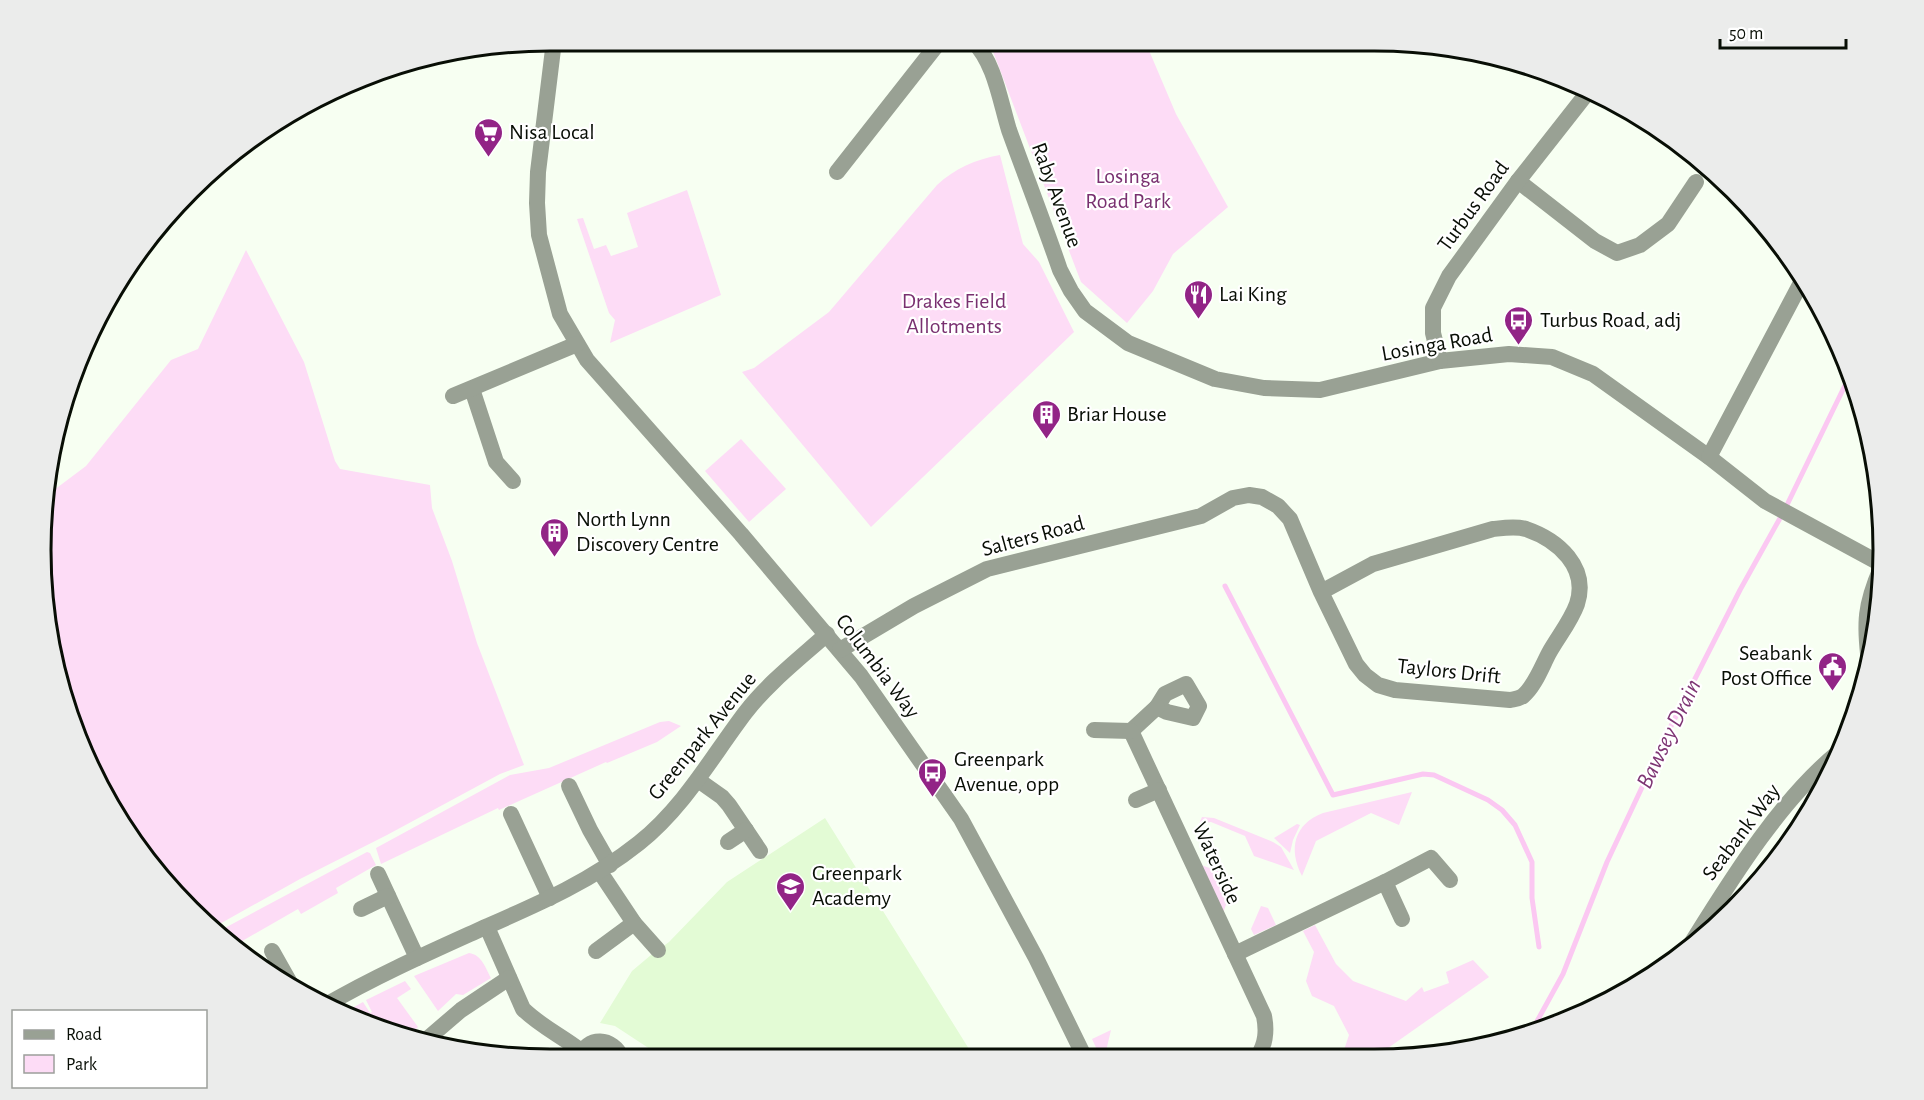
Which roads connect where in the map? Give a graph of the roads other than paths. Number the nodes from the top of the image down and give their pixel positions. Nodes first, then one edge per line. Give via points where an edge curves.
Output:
1 (553, 51) edge
2 (932, 51) edge
3 (981, 51) edge
4 (1584, 97) edge
5 (837, 172) dead end
6 (1518, 181) junction
7 (1696, 183) dead end
8 (1798, 288) edge
9 (577, 344) junction
10 (1128, 344) joint
11 (1440, 361) junction
12 (472, 389) junction
13 (453, 396) dead end
14 (1709, 457) junction
15 (513, 482) dead end
16 (1249, 495) joint
17 (1873, 561) edge
18 (1871, 590) edge
19 (1321, 592) junction
20 (1866, 632) edge
21 (827, 634) junction
22 (840, 650) junction
23 (1157, 707) dead end
24 (1094, 730) dead end
25 (1131, 731) junction
26 (1824, 767) edge
27 (698, 780) junction
28 (569, 786) dead end
29 (1159, 790) junction
30 (1136, 800) dead end
31 (511, 814) dead end
32 (746, 830) junction
33 (728, 842) dead end
34 (760, 851) dead end
35 (605, 869) junction
36 (378, 874) dead end
37 (1450, 880) dead end
38 (1385, 882) junction
39 (388, 896) junction
40 (550, 898) junction
41 (361, 909) dead end
42 (1402, 919) dead end
43 (634, 923) junction
44 (1704, 924) edge
45 (487, 927) junction
46 (658, 950) dead end
47 (272, 951) dead end
48 (596, 951) dead end
49 (1235, 954) junction
50 (417, 958) junction
51 (284, 972) edge
52 (509, 978) junction
53 (335, 1000) edge
54 (432, 1034) edge
55 (572, 1049) edge
56 (585, 1049) edge
57 (618, 1049) edge
58 (1081, 1049) edge
59 (1261, 1049) edge

1 - 9 street, Columbia Way via 538,172 539,235 560,314
2 - 5 street
3 - 10 street, Raby Avenue via 1060,270 1084,311
4 - 6 street, Turbus Road
6 - 7 street via 1595,241 1617,253 1640,245 1668,224
6 - 11 street, Turbus Road via 1449,276 1433,308 1433,333
8 - 14 street
9 - 12 street
9 - 21 street, Columbia Way
10 - 11 street, Losinga Road via 1215,379 1264,388 1320,390
11 - 14 street, Losinga Road via 1509,354 1552,357 1593,374
12 - 13 street
12 - 15 street via 496,462
14 - 17 street, Losinga Road via 1765,501
16 - 19 street, Taylors Drift via 1278,506 1290,519
16 - 22 street, Salters Road via 1233,498 1201,516 987,569
18 - 20 street
19 - 19 street, Taylors Drift via 1356,664 1378,685 1395,690 1510,700 1521,697 1531,684 1577,604 1580,584 1570,557 1557,545 1525,529 1508,528 1373,564
21 - 22 street, Columbia Way
21 - 27 street, Greenpark Avenue via 747,711
22 - 58 street, Columbia Way via 961,819
23 - 25 street
24 - 25 street
25 - 29 street, Waterside
26 - 44 street, Seabank Way via 1759,841
27 - 32 street via 722,797
27 - 35 street, Greenpark Avenue via 657,827
28 - 35 street
29 - 30 street
29 - 49 street, Waterside
31 - 40 street
32 - 33 street
32 - 34 street
35 - 40 street, Greenpark Avenue
35 - 43 street
36 - 39 street
37 - 38 street via 1431,858
38 - 42 street
38 - 49 street
39 - 41 street
39 - 50 street
40 - 45 street, Greenpark Avenue
43 - 46 street
43 - 48 street
45 - 50 street, Greenpark Avenue
45 - 52 street
47 - 51 street
49 - 59 street, Waterside via 1264,1016 1265,1041
50 - 53 street, Greenpark Avenue
52 - 54 street
52 - 55 street via 528,1015
56 - 57 street via 598,1040

